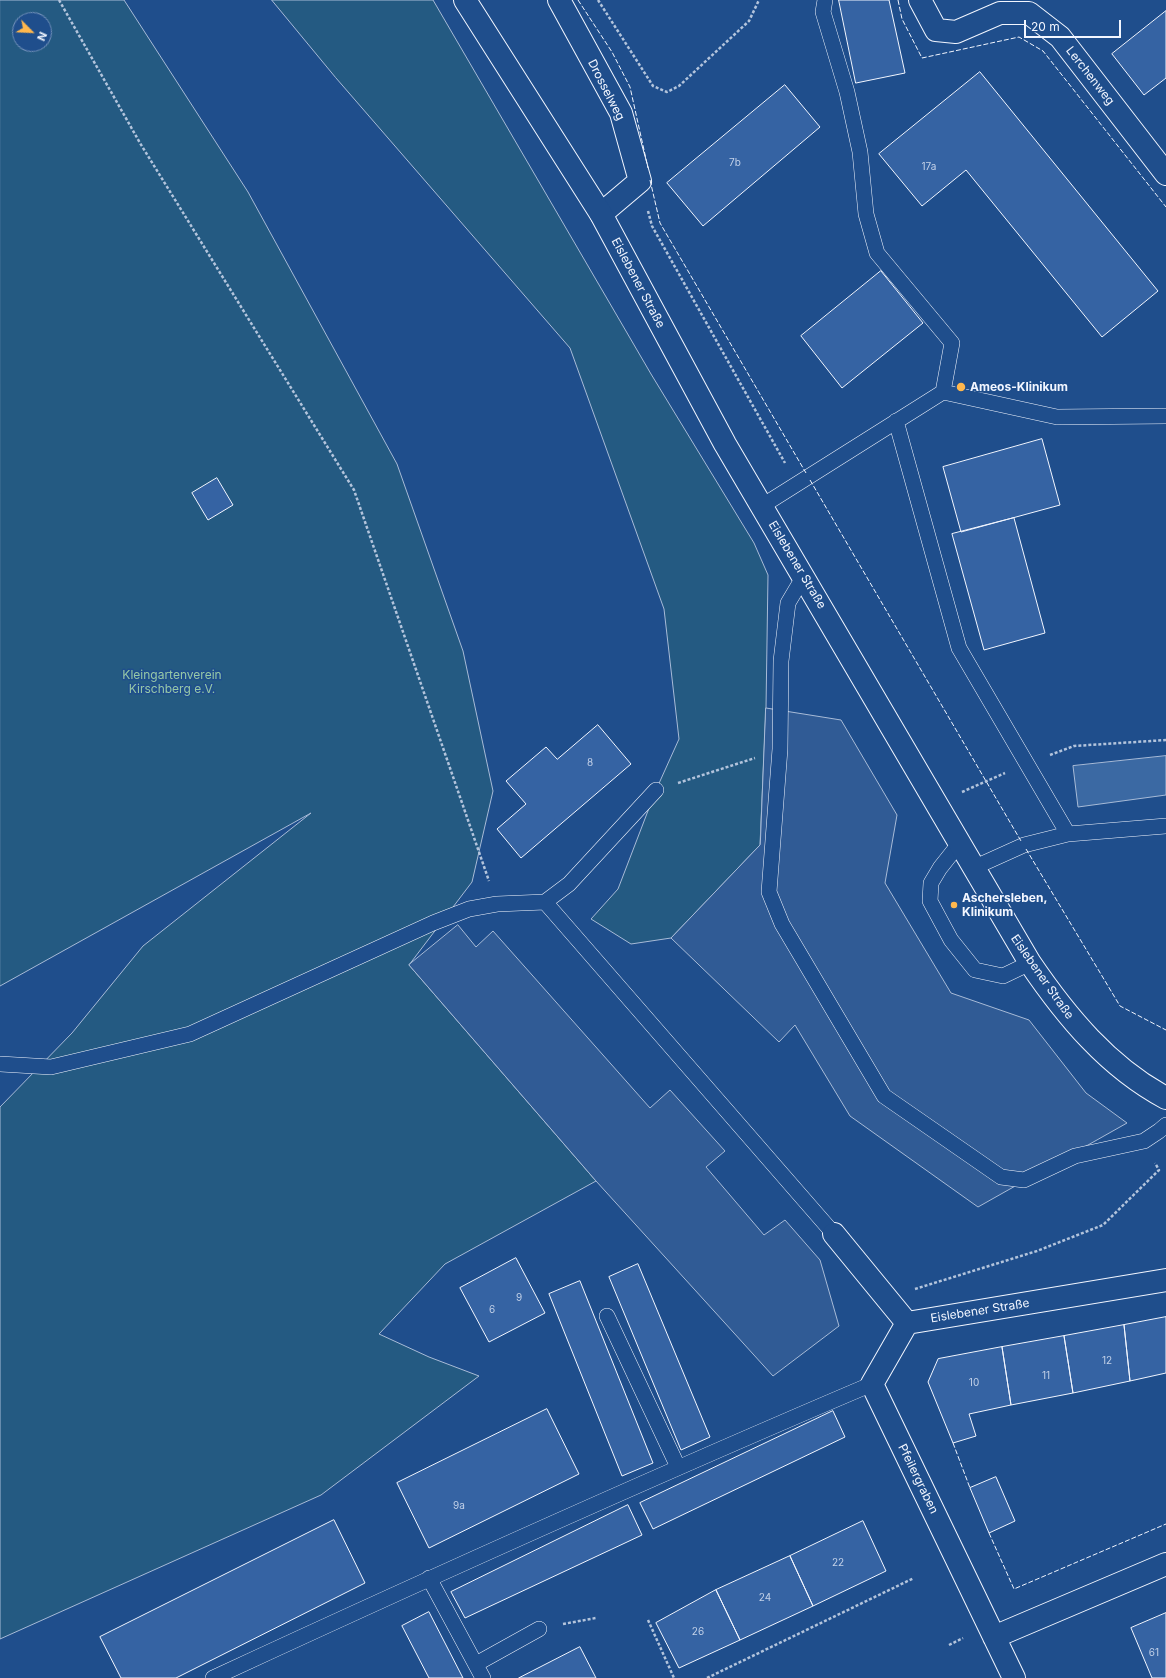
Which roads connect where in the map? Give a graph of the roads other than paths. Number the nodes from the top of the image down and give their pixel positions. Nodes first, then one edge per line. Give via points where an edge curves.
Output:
1 (465, 0) edge
2 (559, 0) edge
3 (825, 0) edge
4 (920, 0) edge
5 (1016, 0) edge
6 (1000, 13) junction
7 (1166, 174) edge
8 (601, 214) junction
9 (944, 392) junction
10 (1166, 416) edge
11 (896, 421) junction
12 (762, 506) junction
13 (804, 576) junction
14 (656, 790) road end
15 (1166, 826) edge
16 (1068, 834) junction
17 (959, 844) junction
18 (973, 868) junction
19 (545, 902) junction
20 (1030, 963) junction
21 (0, 1064) edge
22 (1166, 1098) edge
23 (1166, 1124) edge
24 (834, 1234) joint
25 (1166, 1280) edge
26 (607, 1316) dead end
27 (907, 1323) junction
28 (872, 1384) junction
29 (678, 1467) junction
30 (1166, 1564) edge
31 (429, 1578) junction
32 (539, 1629) road end
33 (994, 1638) junction
34 (476, 1664) junction
35 (213, 1678) edge
36 (483, 1678) edge
37 (1014, 1678) edge

1 - 8 street, Eislebener Straße
2 - 8 street, Drosselweg via 620,113 640,181
3 - 9 lane via 823,12 847,92 860,152 866,214 877,253 952,343
4 - 6 street, Lerchenweg via 936,30 956,32
5 - 6 street
6 - 7 street, Lerchenweg via 1029,13 1060,37
8 - 12 street, Eislebener Straße via 725,444
9 - 10 lane via 1057,417
9 - 11 lane
11 - 12 lane
11 - 16 lane via 959,648
12 - 13 street, Eislebener Straße
13 - 17 street, Eislebener Straße
13 - 23 lane via 788,603 781,661 780,749 769,892 782,924 884,1096 1001,1176 1024,1180 1075,1156 1144,1141
14 - 19 lane via 569,884
15 - 16 lane
16 - 18 lane via 1024,845
17 - 18 street, Eislebener Straße
17 - 20 lane via 931,883 930,901 951,940 975,970 1003,976
18 - 20 street, Eislebener Straße
19 - 21 lane via 497,904 469,909 190,1034 51,1067
19 - 24 lane
20 - 22 street, Eislebener Straße via 1078,1028 1126,1072
24 - 27 street
25 - 27 street, Eislebener Straße
26 - 29 lane
27 - 28 street
28 - 29 lane
28 - 33 street, Pfeilergraben
29 - 31 lane
30 - 33 street
31 - 34 lane
31 - 35 lane
32 - 34 lane
33 - 37 street, Pfeilergraben
34 - 36 lane

